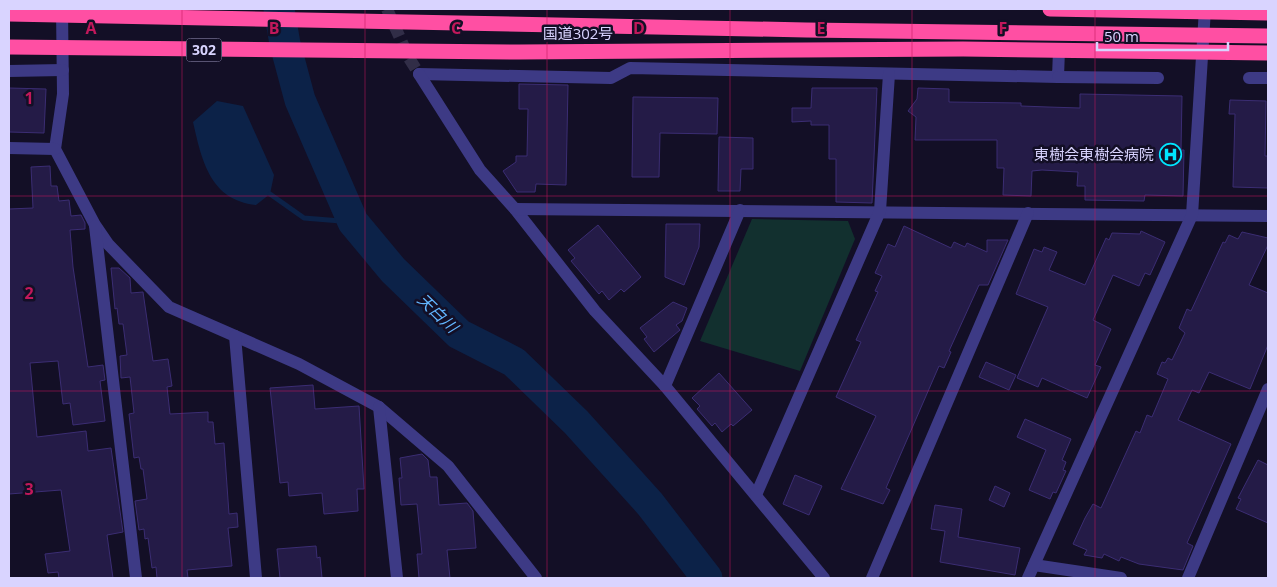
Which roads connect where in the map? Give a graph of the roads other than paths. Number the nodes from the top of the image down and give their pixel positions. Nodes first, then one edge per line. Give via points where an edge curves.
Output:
1 (62, 9) edge
2 (1050, 9) edge
3 (1205, 9) edge
4 (1268, 13) edge
5 (9, 14) edge
6 (1268, 36) edge
7 (9, 48) edge
8 (1059, 50) junction
9 (1202, 53) junction
10 (1268, 53) edge
11 (63, 70) junction
12 (9, 71) edge
13 (889, 74) junction
14 (1058, 77) junction
15 (1158, 78) dead end
16 (1249, 78) dead end
17 (1268, 78) edge
18 (9, 148) edge
19 (55, 149) junction
20 (515, 209) junction
21 (740, 210) junction
22 (880, 211) junction
23 (1028, 212) junction
24 (1192, 215) junction
25 (1268, 216) edge
26 (95, 225) junction
27 (235, 336) junction
28 (665, 386) junction
29 (1268, 389) edge
30 (379, 407) junction
31 (756, 495) junction
32 (1034, 565) junction
33 (136, 578) edge
34 (256, 578) edge
35 (397, 578) edge
36 (536, 578) edge
37 (824, 578) edge
38 (872, 578) edge
39 (1028, 578) edge
40 (1121, 578) edge
41 (1188, 578) edge

1 - 11 street
2 - 4 highway
3 - 9 street
5 - 6 highway
7 - 8 highway, 国道302号 / 302 via 400,52
8 - 9 highway, 国道302号 / 302
8 - 14 street
9 - 10 highway, 国道302号 / 302
9 - 24 street
11 - 12 street
11 - 19 street
13 - 14 street
13 - 20 street via 630,68 612,78 419,74 480,170
13 - 22 street
14 - 15 street
16 - 17 street
18 - 19 street
19 - 26 street
20 - 21 street
20 - 28 street via 595,311
21 - 22 street
21 - 28 street
22 - 23 street
22 - 31 street
23 - 24 street
23 - 38 street
24 - 25 street
24 - 32 street
26 - 27 street via 108,244 169,306
26 - 33 street
27 - 30 street via 299,364
27 - 34 street
28 - 31 street
29 - 41 street
30 - 35 street
30 - 36 street via 448,466
31 - 37 street
32 - 39 street
32 - 40 street

